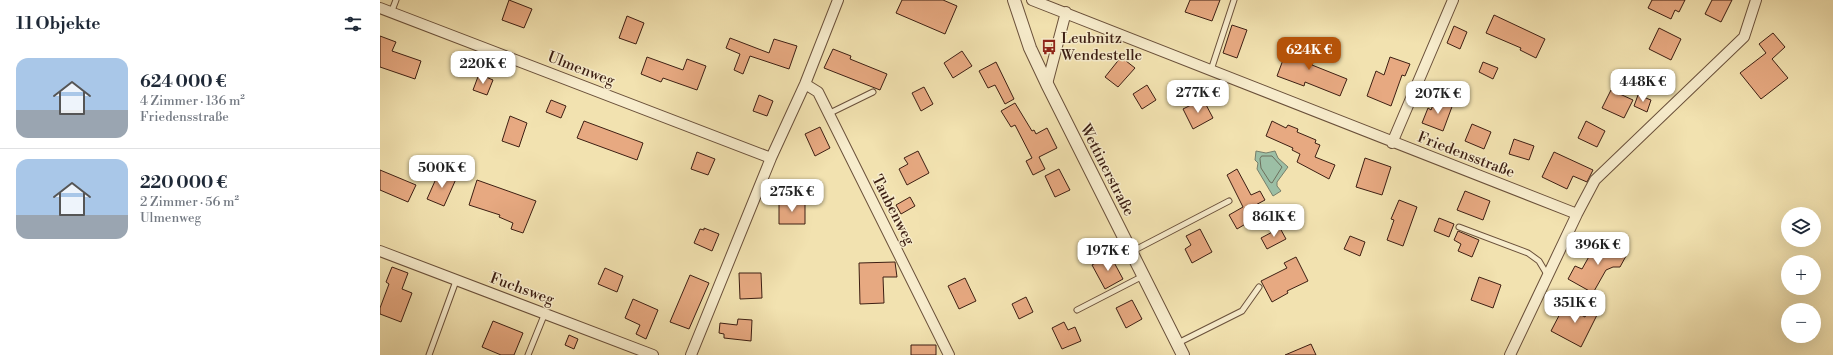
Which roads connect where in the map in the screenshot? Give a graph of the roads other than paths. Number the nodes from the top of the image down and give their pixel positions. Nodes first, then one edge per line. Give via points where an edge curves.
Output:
1 (396, 0) edge
2 (838, 0) edge
3 (1014, 0) edge
4 (1032, 0) edge
5 (1234, 0) edge
6 (1756, 0) edge
7 (1450, 2) edge
8 (380, 8) edge
9 (1066, 12) junction
10 (391, 13) junction
11 (1211, 70) junction
12 (805, 84) junction
13 (1047, 84) junction
14 (873, 92) dead end
15 (828, 114) junction
16 (1392, 143) junction
17 (771, 158) junction
18 (1229, 201) dead end
19 (1577, 214) junction
20 (1459, 227) dead end
21 (380, 251) edge
22 (1131, 252) junction
23 (1143, 276) junction
24 (1548, 276) junction
25 (456, 281) junction
26 (1259, 287) dead end
27 (1078, 310) dead end
28 (546, 313) junction
29 (1177, 344) junction
30 (429, 355) edge
31 (528, 355) edge
32 (653, 355) edge
33 (691, 355) edge
34 (949, 355) edge
35 (1183, 355) edge
36 (1510, 355) edge

1 - 10 lane
2 - 12 street
3 - 13 street, Wettinerstraße via 1030,48
4 - 9 street, Friedensstraße
5 - 11 lane
6 - 19 street via 1744,37 1595,180
7 - 16 street
8 - 10 street, Ulmenweg
9 - 11 street, Friedensstraße
9 - 13 street
10 - 17 street, Ulmenweg
11 - 16 street, Friedensstraße
12 - 15 street, Taubenweg via 818,92
12 - 17 street
13 - 22 street, Wettinerstraße
14 - 15 lane
15 - 34 street, Taubenweg
16 - 19 street, Friedensstraße
17 - 33 street
18 - 22 lane
19 - 24 street
20 - 24 lane via 1528,253 1539,261
21 - 25 street, Fuchsweg
22 - 23 street, Wettinerstraße
23 - 27 lane
23 - 29 street, Wettinerstraße
24 - 36 street
25 - 28 street, Fuchsweg
25 - 30 lane
26 - 29 lane via 1242,311
28 - 31 lane
28 - 32 street, Fuchsweg
29 - 35 street, Wettinerstraße

